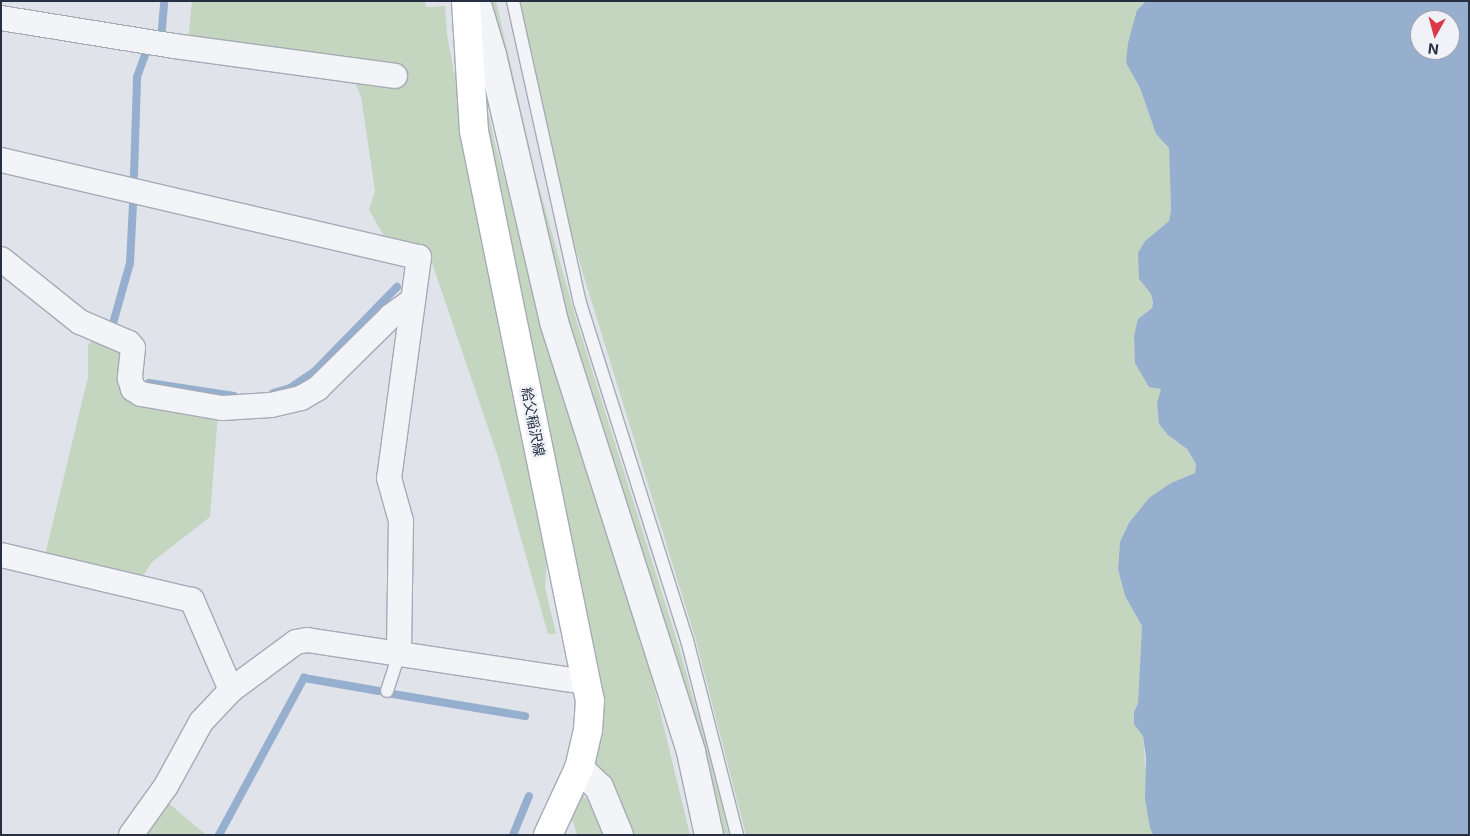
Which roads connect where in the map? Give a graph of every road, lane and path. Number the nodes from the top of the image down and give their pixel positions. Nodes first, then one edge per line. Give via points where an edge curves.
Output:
1 (466, 1) edge
2 (476, 1) edge
3 (513, 1) edge
4 (1, 18) edge
5 (395, 76) dead end
6 (1, 160) edge
7 (1, 259) edge
8 (413, 300) junction
9 (1, 555) edge
10 (399, 654) junction
11 (586, 682) junction
12 (231, 690) junction
13 (387, 691) dead end
14 (579, 768) junction
15 (131, 835) edge
16 (548, 835) edge
17 (619, 835) edge
18 (709, 835) edge
19 (737, 835) edge

1 - 11 main road, 給父稲沢線 via 474,131
2 - 18 street via 492,55 554,322 691,752
3 - 19 lane via 580,302 687,640
4 - 5 street via 174,46
6 - 8 street via 419,257
7 - 8 street via 80,322 129,343 133,348 130,379 134,389 141,394 222,408 271,405 301,398 318,388 391,316
8 - 10 street via 389,478 401,521
9 - 12 street via 192,600
10 - 11 street
10 - 12 street via 307,640 296,642
10 - 13 lane
11 - 14 main road, 給父稲沢線 via 590,701 588,730
12 - 15 street via 201,722 166,786
14 - 16 main road, 給父稲沢線
14 - 17 street via 599,787

